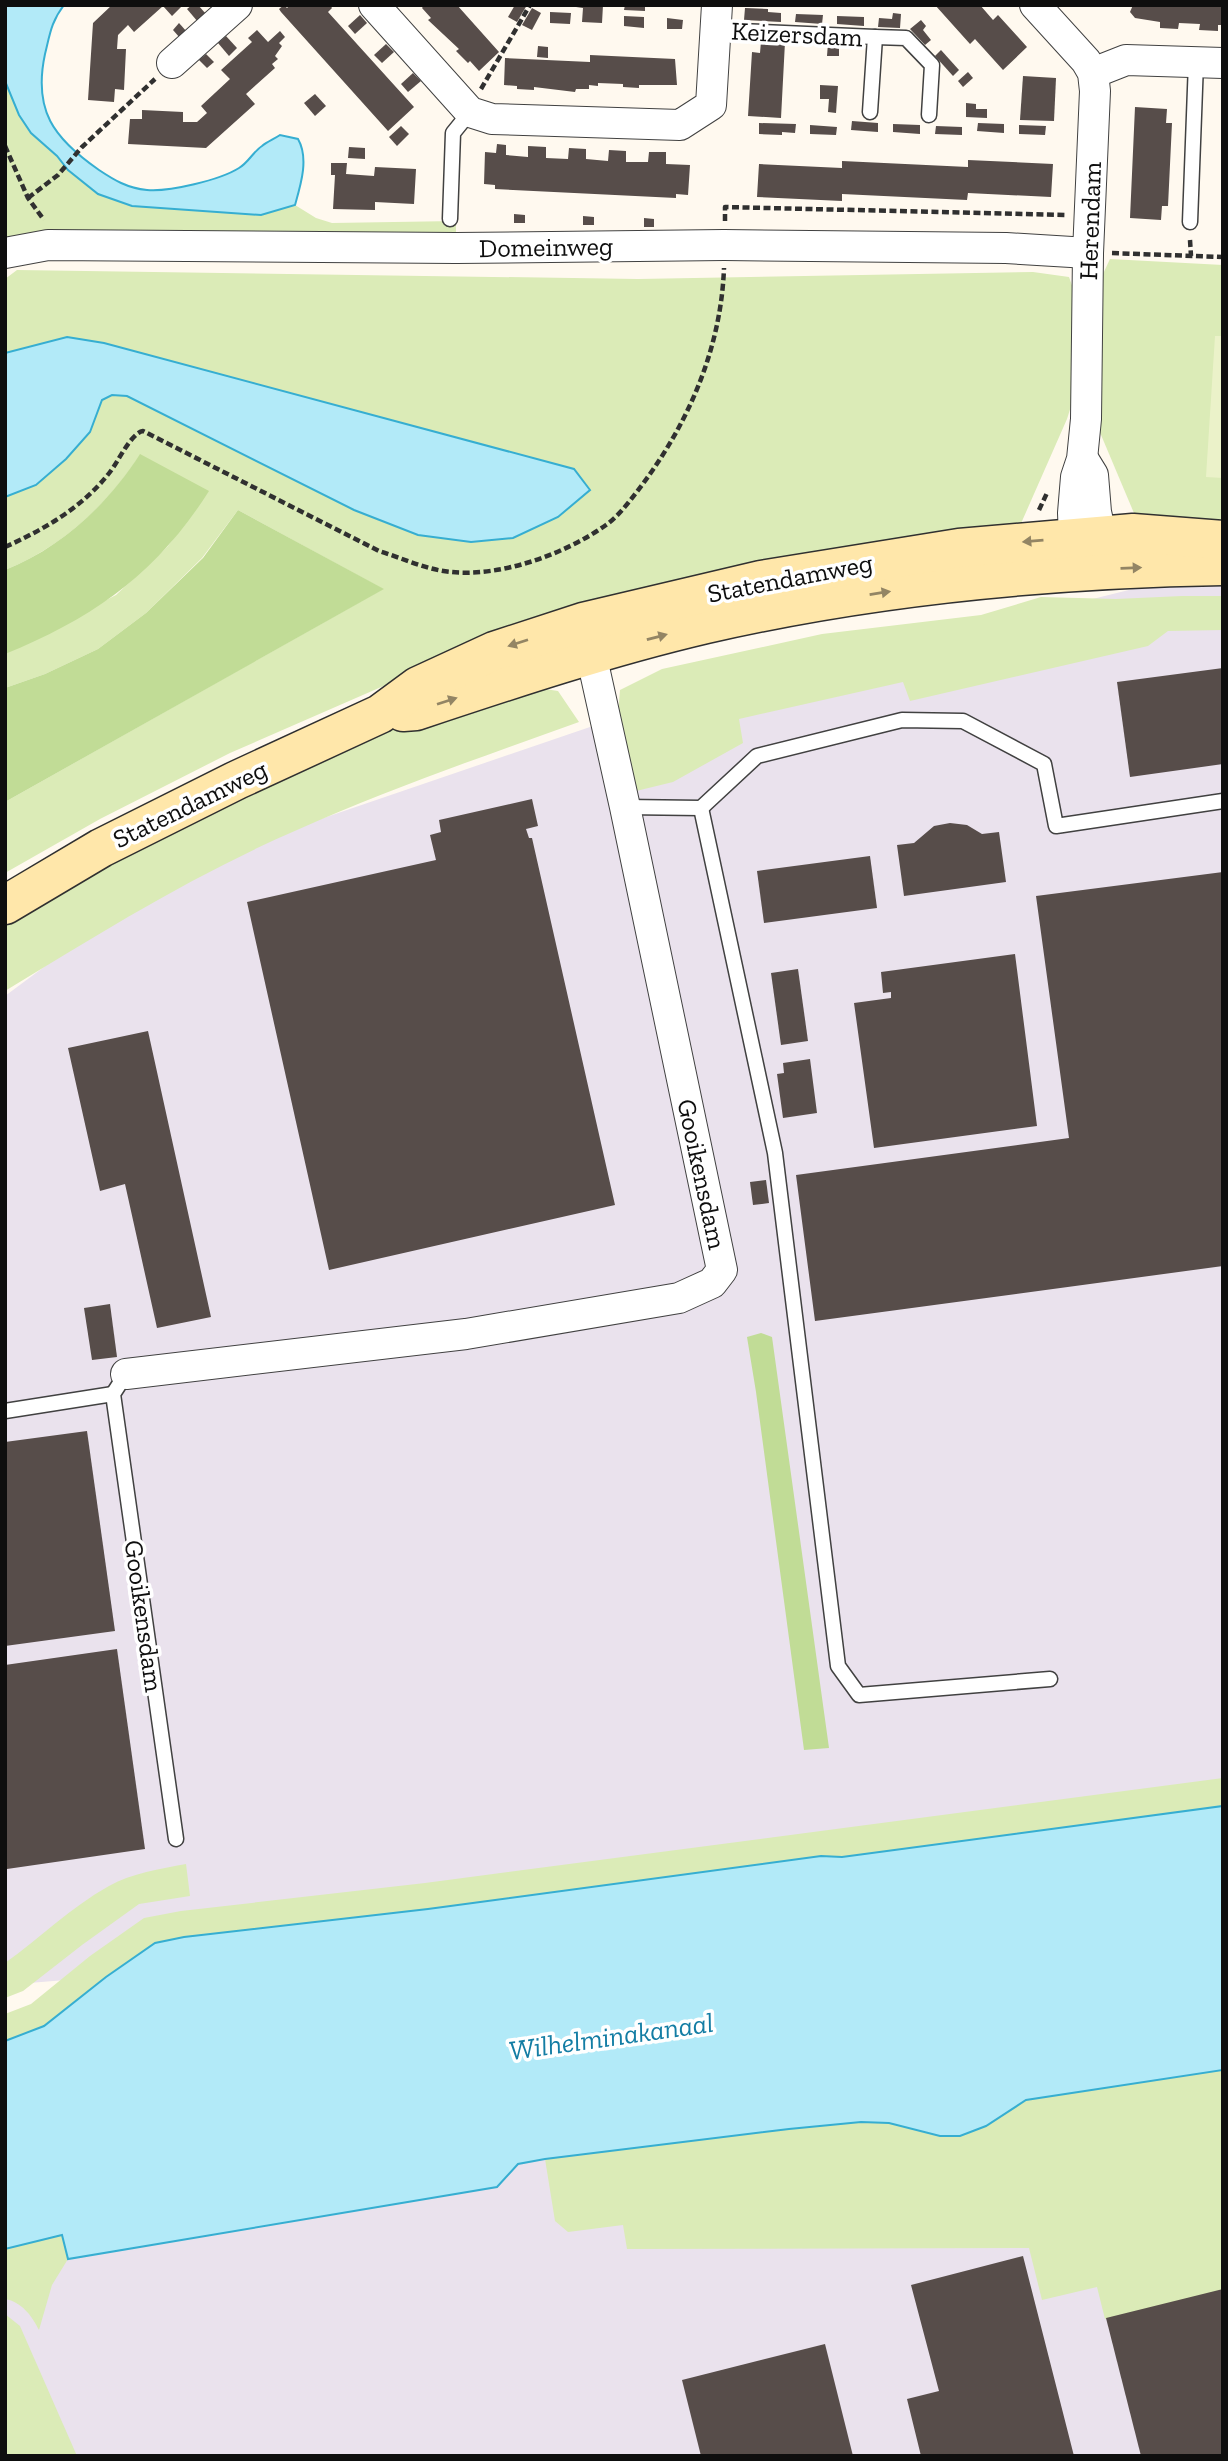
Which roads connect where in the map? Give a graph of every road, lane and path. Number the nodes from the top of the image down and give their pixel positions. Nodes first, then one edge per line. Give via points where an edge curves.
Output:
1 (237, 5) edge
2 (374, 5) edge
3 (530, 5) edge
4 (1035, 5) edge
5 (716, 18) edge
6 (875, 37) junction
7 (172, 63) joint
8 (1209, 63) edge
9 (1093, 73) junction
10 (470, 112) junction
11 (870, 112) dead end
12 (929, 115) dead end
13 (5, 146) edge
14 (1090, 216) junction
15 (450, 219) dead end
16 (1190, 222) dead end
17 (724, 245) junction
18 (5, 253) edge
19 (1088, 253) junction
20 (1223, 257) edge
21 (1223, 540) edge
22 (5, 547) edge
23 (1088, 548) junction
24 (1223, 566) edge
25 (587, 638) junction
26 (1223, 801) edge
27 (625, 807) junction
28 (701, 808) junction
29 (5, 905) edge
30 (119, 1384) junction
31 (5, 1411) edge
32 (1051, 1679) dead end
33 (176, 1839) dead end

1 - 7 street
2 - 10 street
3 - 10 path
4 - 9 street
5 - 6 lane, Keizersdam
5 - 10 street, Keizersdam via 711,105 680,125 492,119
6 - 11 lane, Keizersdam
6 - 12 lane via 906,38 932,65
7 - 13 path via 58,175 28,198
8 - 9 street via 1126,60
8 - 16 lane
9 - 14 street, Herendam
10 - 15 lane via 453,133
14 - 17 path via 725,207
14 - 19 street, Herendam
17 - 18 street, Domeinweg via 48,245
17 - 19 street, Domeinweg
17 - 22 path via 714,338 699,386 668,448 608,524 550,555 494,571 450,572 415,562 379,551 143,431 135,435 97,487 71,510
19 - 20 path
19 - 23 street, Herendam via 1082,459 1093,475 1096,512
21 - 23 main road, Statendamweg via 1133,533
23 -> 24 main road, Statendamweg
23 - 25 main road, Statendamweg via 959,548 761,580
25 - 27 street, Gooikensdam
25 - 29 main road, Statendamweg via 416,711 380,714 101,848
26 - 28 lane via 1056,826 1044,764 963,721 902,720 757,756
27 - 28 lane
27 - 30 street, Gooikensdam via 722,1270 712,1283 679,1298
28 - 32 lane via 775,1153 838,1666 859,1695
30 - 31 lane, Gooikensdam
30 - 33 lane, Gooikensdam

